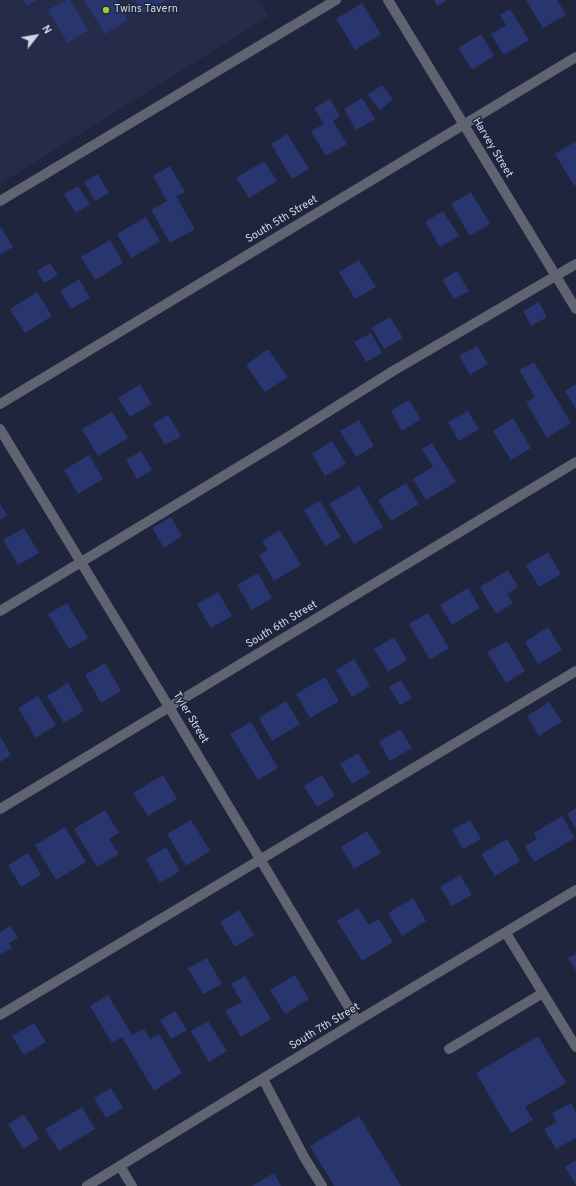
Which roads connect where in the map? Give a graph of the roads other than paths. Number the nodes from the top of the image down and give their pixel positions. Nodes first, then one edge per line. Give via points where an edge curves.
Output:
1 (336, 0) edge
2 (388, 0) edge
3 (576, 57) edge
4 (463, 125) junction
5 (0, 201) edge
6 (576, 264) edge
7 (556, 276) junction
8 (576, 309) edge
9 (0, 404) edge
10 (0, 430) edge
11 (576, 462) edge
12 (81, 562) junction
13 (0, 611) edge
14 (576, 671) edge
15 (169, 707) junction
16 (0, 809) edge
17 (260, 859) junction
18 (576, 890) edge
19 (506, 933) junction
20 (543, 993) junction
21 (0, 1015) edge
22 (357, 1021) junction
23 (576, 1047) edge
24 (450, 1049) dead end
25 (263, 1079) junction
26 (120, 1166) junction
27 (87, 1186) edge
28 (132, 1186) edge
29 (322, 1186) edge

1 - 5 street
2 - 4 street, Harvey Street
3 - 4 street, South 5th Street
4 - 7 street, Harvey Street
4 - 9 street, South 5th Street
6 - 7 street
7 - 8 street, Harvey Street
7 - 12 street via 393,371
10 - 12 street, Tyler Street
11 - 15 street, South 6th Street
12 - 13 street
12 - 15 street, Tyler Street
14 - 17 street
15 - 16 street, South 6th Street
15 - 17 street, Tyler Street
17 - 21 street
17 - 22 street, Tyler Street
18 - 19 street, South 7th Street
19 - 20 street
19 - 22 street, South 7th Street
20 - 23 street
20 - 24 street
22 - 25 street, South 7th Street
25 - 26 street, South 7th Street
25 - 29 street
26 - 27 street, South 7th Street
26 - 28 street

